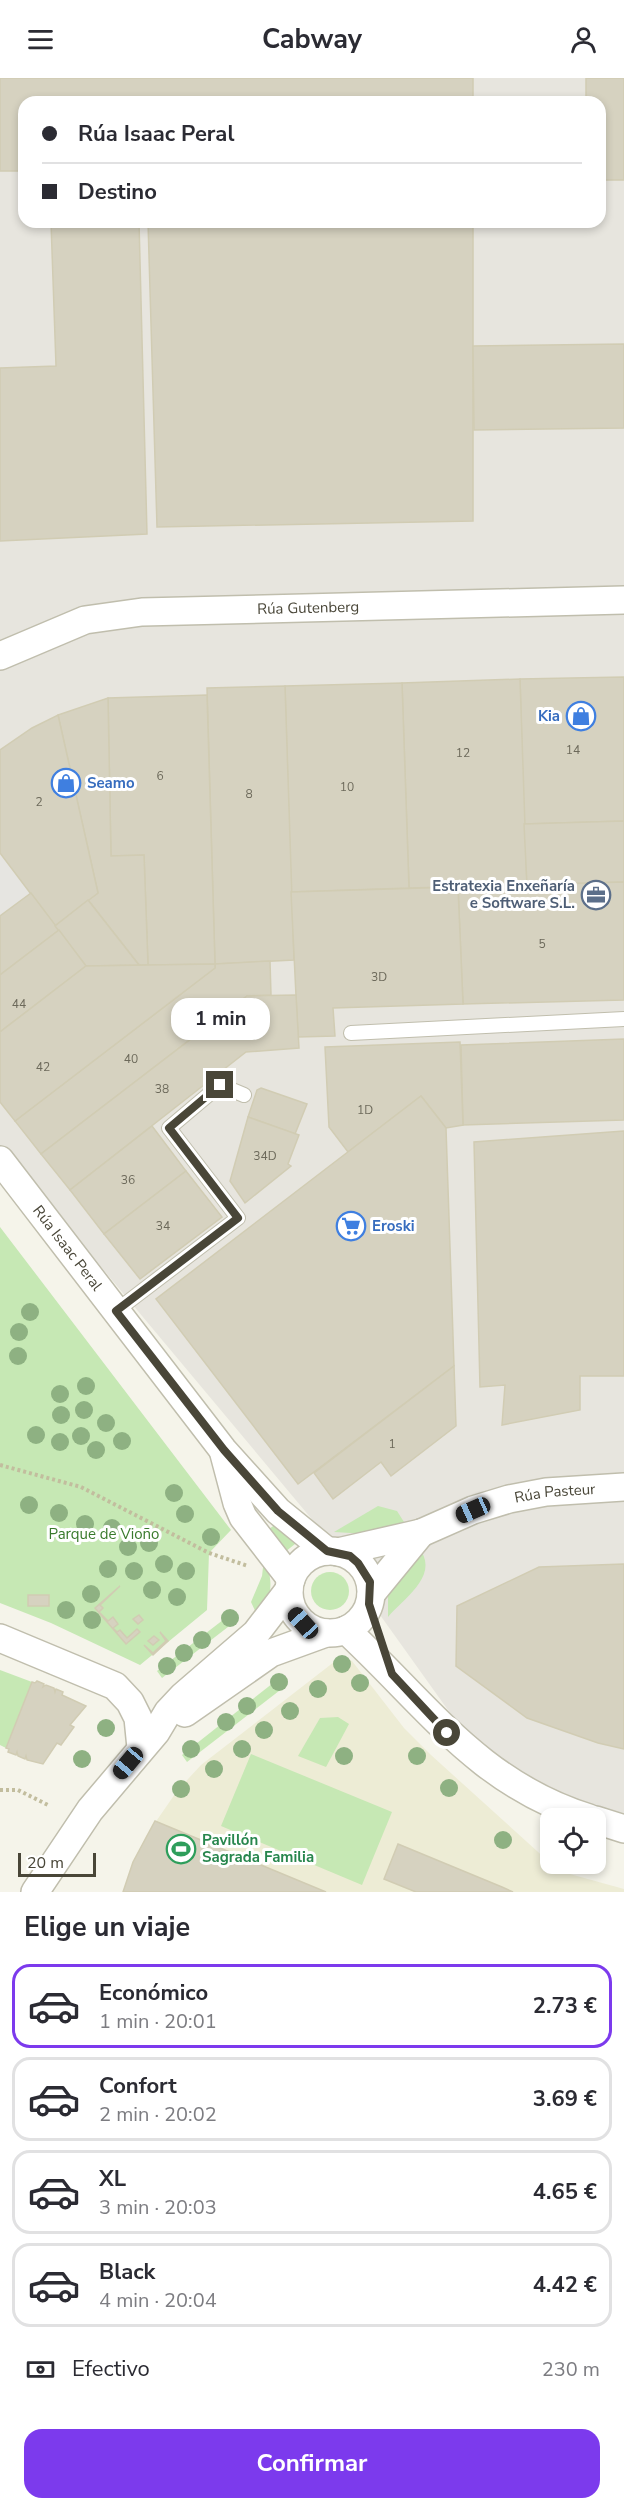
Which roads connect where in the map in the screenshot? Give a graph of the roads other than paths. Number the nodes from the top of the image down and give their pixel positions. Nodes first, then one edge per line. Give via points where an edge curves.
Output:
1 (624, 600) edge
2 (0, 656) edge
3 (624, 1019) edge
4 (351, 1033) dead end
5 (244, 1095) dead end
6 (0, 1160) edge
7 (116, 1311) junction
8 (224, 1450) junction
9 (624, 1487) edge
10 (422, 1533) junction
11 (333, 1552) junction
12 (290, 1585) junction
13 (370, 1599) junction
14 (336, 1631) junction
15 (0, 1638) edge
16 (392, 1674) junction
17 (148, 1740) junction
18 (560, 1808) edge
19 (606, 1823) edge
20 (624, 1829) edge
21 (35, 1892) edge

1 - 2 street, Rúa Gutenberg via 142,612 85,620
3 - 4 lane
5 - 7 lane via 220,1085 169,1128 238,1218
6 - 7 street, Rúa Isaac Peral
7 - 8 street, Rúa Isaac Peral
8 - 11 street, Rúa Isaac Peral via 278,1511
8 - 12 street, Rúa Isaac Peral via 243,1517
9 - 10 street, Rúa Pasteur via 546,1492 509,1499
10 - 11 street, Rúa Pasteur
10 - 13 street, Rúa Pasteur
11 - 12 street via 305,1560
11 - 13 street via 350,1556 366,1572
12 - 14 street via 295,1614 314,1630
12 - 17 street via 256,1634 183,1696
13 - 14 street via 356,1624
13 - 16 street
14 - 16 street
14 - 17 street via 271,1653
15 - 17 street via 115,1686 130,1702
16 - 18 street via 433,1720 505,1780
17 - 21 street via 90,1810
19 - 20 street

